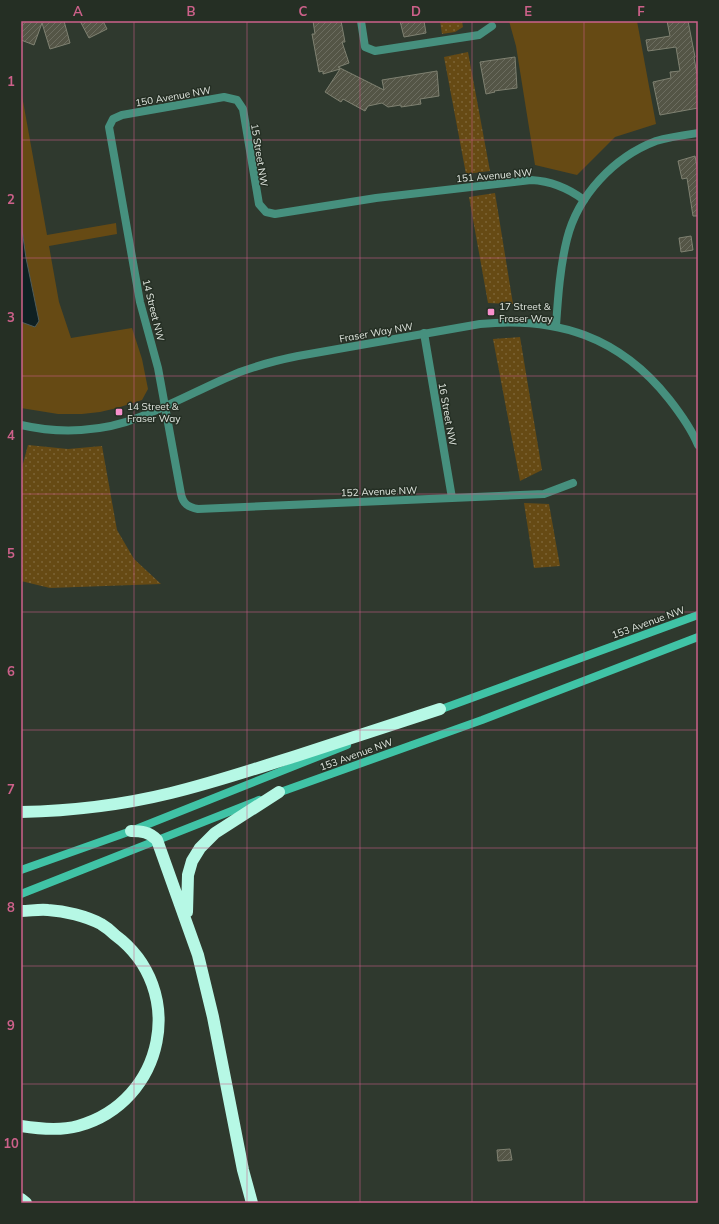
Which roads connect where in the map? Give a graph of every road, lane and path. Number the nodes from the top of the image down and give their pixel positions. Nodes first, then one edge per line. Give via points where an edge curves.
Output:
1 (361, 21) edge
2 (492, 26) dead end
3 (237, 100) joint
4 (113, 119) joint
5 (698, 133) edge
6 (584, 200) junction
7 (266, 212) joint
8 (556, 326) junction
9 (424, 334) junction
10 (165, 406) junction
11 (21, 425) edge
12 (698, 445) edge
13 (573, 483) dead end
14 (452, 498) junction
15 (186, 505) joint
16 (698, 615) edge
17 (698, 636) edge
18 (440, 709) junction
19 (279, 792) junction
20 (21, 812) edge
21 (131, 831) junction
22 (157, 840) junction
23 (21, 870) edge
24 (21, 894) edge
25 (21, 911) edge
26 (187, 921) junction
27 (21, 1126) edge
28 (21, 1199) edge
29 (26, 1203) edge
30 (252, 1203) edge

1 - 2 street via 365,47 375,51 479,35
3 - 4 street, 150 Avenue NW via 224,97 122,115
3 - 7 street, 15 Street NW via 243,109 259,204
4 - 10 street, 14 Street NW via 109,132 138,294
5 - 6 street via 662,140 635,152 609,170
6 - 7 street, 151 Avenue NW via 561,186 531,180 376,198 281,214
6 - 8 street via 571,224 564,248
8 - 9 street, Fraser Way NW via 509,321
8 - 12 street, Fraser Way NW via 606,344 639,367 676,408
9 - 10 street, Fraser Way NW via 268,362
9 - 14 street, 16 Street NW
10 - 11 street, Fraser Way NW via 116,425 85,430 50,430
10 - 15 street, 14 Street NW via 181,494
13 - 14 street, 152 Avenue NW via 544,494
14 - 15 street, 152 Avenue NW via 198,509
16 - 18 main road, 153 Avenue NW
17 - 19 main road, 153 Avenue NW via 482,720
18 - 20 highway via 230,777 172,793 88,808
18 - 21 main road, 153 Avenue NW
19 - 22 main road, 153 Avenue NW
19 - 26 highway via 215,833 200,848 192,861 188,875
21 - 22 highway via 148,833
21 - 23 main road, 153 Avenue NW
22 - 24 main road, 153 Avenue NW
22 - 26 highway
25 - 27 highway via 48,910 76,915 101,924 126,943 143,963 151,979 157,997 159,1024 155,1052 142,1080 108,1113 77,1126 47,1130
26 - 30 highway via 214,1017 233,1122
28 - 29 highway

